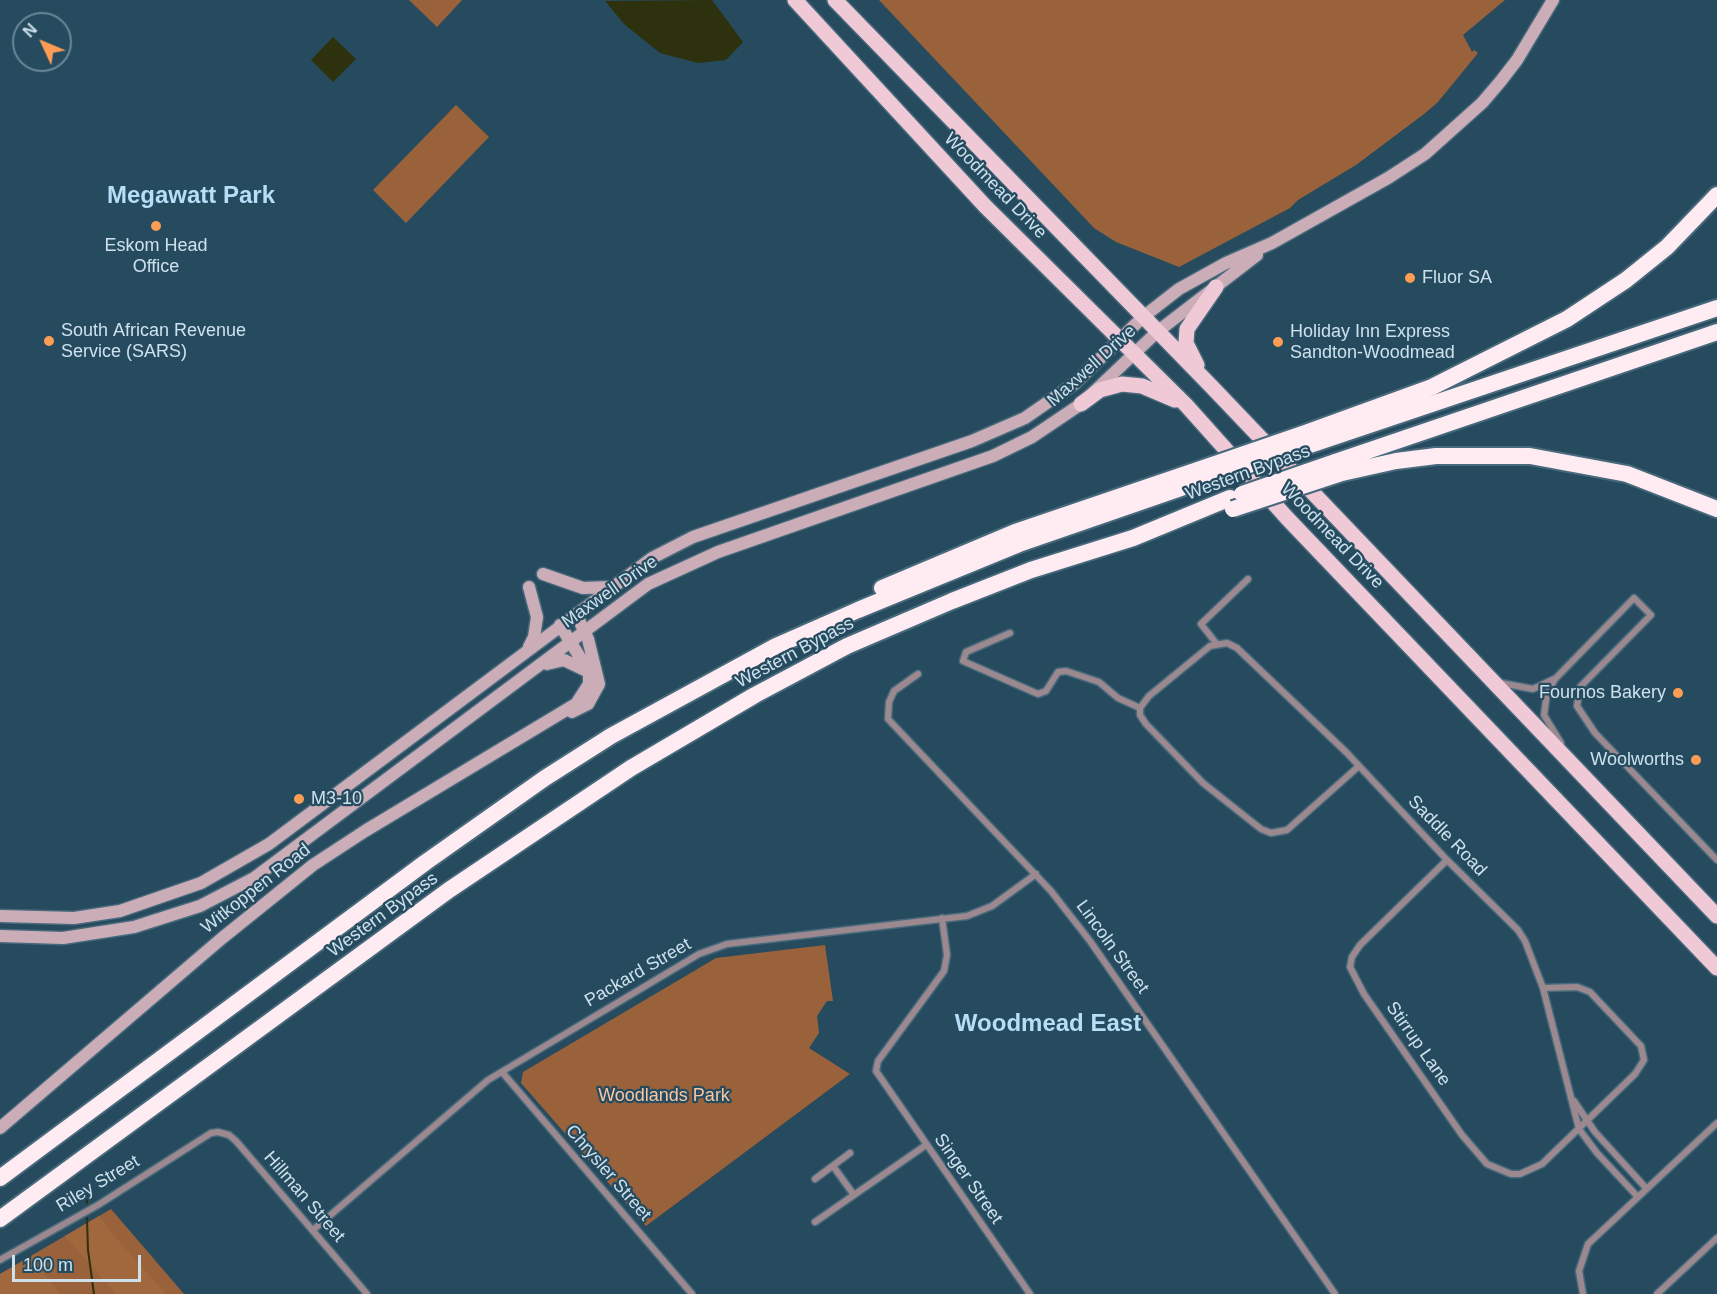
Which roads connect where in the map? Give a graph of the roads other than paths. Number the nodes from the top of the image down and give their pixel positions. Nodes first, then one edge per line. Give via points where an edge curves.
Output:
1 (795, 0) edge
2 (835, 0) edge
3 (1553, 0) edge
4 (1717, 195) edge
5 (1272, 243) junction
6 (1216, 287) junction
7 (1717, 306) edge
8 (1143, 317) junction
9 (1157, 332) junction
10 (1717, 332) edge
11 (1119, 339) junction
12 (1134, 355) junction
13 (1211, 386) junction
14 (1080, 404) junction
15 (1186, 405) junction
16 (1312, 438) junction
17 (1338, 468) junction
18 (1717, 510) edge
19 (543, 574) dead end
20 (1248, 579) dead end
21 (613, 586) junction
22 (529, 588) dead end
23 (576, 614) junction
24 (560, 625) junction
25 (585, 631) junction
26 (1010, 633) dead end
27 (571, 640) junction
28 (1220, 643) junction
29 (527, 651) junction
30 (536, 667) junction
31 (589, 672) junction
32 (1484, 673) junction
33 (918, 674) dead end
34 (1555, 679) junction
35 (1140, 708) junction
36 (561, 714) junction
37 (1359, 766) junction
38 (1586, 778) junction
39 (346, 785) junction
40 (358, 802) junction
41 (1447, 860) junction
42 (1717, 860) edge
43 (1036, 874) junction
44 (1688, 885) junction
45 (1717, 909) edge
46 (0, 916) edge
47 (1717, 916) edge
48 (942, 918) junction
49 (0, 936) edge
50 (1717, 968) edge
51 (1543, 988) junction
52 (502, 1072) junction
53 (1573, 1100) junction
54 (1587, 1121) junction
55 (1717, 1123) edge
56 (0, 1128) edge
57 (1579, 1129) junction
58 (211, 1133) joint
59 (926, 1145) junction
60 (850, 1153) dead end
61 (833, 1166) junction
62 (0, 1178) edge
63 (815, 1179) dead end
64 (1646, 1188) junction
65 (854, 1195) junction
66 (1637, 1196) junction
67 (0, 1219) edge
68 (815, 1222) dead end
69 (313, 1230) junction
70 (1717, 1238) edge
71 (0, 1260) edge
72 (367, 1294) edge
73 (692, 1294) edge
74 (1030, 1294) edge
75 (1335, 1294) edge
76 (1583, 1294) edge
77 (1657, 1294) edge

1 - 11 main road, Woodmead Drive via 985,206
2 - 8 main road, Woodmead Drive
3 - 5 main road, Maxwell Drive via 1500,82 1448,135 1388,178
4 - 16 highway via 1667,247 1626,280 1567,318 1432,387
5 - 6 main road, Maxwell Drive
5 - 8 main road, Maxwell Drive via 1179,289
6 - 9 main road, Maxwell Drive
6 - 13 main road via 1191,320 1186,334 1190,352
7 - 16 highway, Western Bypass
8 - 9 main road, Woodmead Drive
8 - 11 main road, Maxwell Drive
9 - 12 main road, Maxwell Drive
9 - 13 main road, Woodmead Drive
10 - 17 highway, Western Bypass
11 - 12 main road, Woodmead Drive
11 - 21 main road, Maxwell Drive via 1074,384 1019,421 972,441 693,537 652,558
12 - 14 main road, Maxwell Drive
12 - 15 main road, Woodmead Drive
13 - 32 main road, Woodmead Drive
14 - 15 main road via 1105,388 1128,384
14 - 25 main road, Maxwell Drive via 1043,431 993,456 680,567 648,584
15 - 50 main road, Woodmead Drive via 1287,519
16 - 62 highway, Western Bypass, bridge via 1019,544 776,646 655,711 545,778 426,862
17 - 18 highway via 1436,456 1530,456 1594,466 1662,487
17 - 67 highway, Western Bypass, bridge via 1021,574 847,646 755,695 631,768 449,890
19 - 21 main road via 583,588
20 - 28 street via 1201,624
21 - 23 main road, Maxwell Drive
22 - 29 main road via 537,617
23 - 24 main road, Maxwell Drive
23 - 25 main road, Witkoppen Road
24 - 27 main road
24 - 29 main road, Maxwell Drive
25 - 27 main road, Maxwell Drive
25 - 36 main road, Witkoppen Road via 598,671 598,690 585,707
26 - 35 street via 966,652 963,661 1038,694 1046,691 1058,672 1066,671 1099,682 1118,698
27 - 30 main road, Maxwell Drive
27 - 31 main road
28 - 35 street via 1149,696
28 - 37 street, Saddle Road via 1237,648
29 - 39 main road, Maxwell Drive
30 - 31 main road via 562,659
30 - 40 main road, Maxwell Drive
31 - 36 main road, Witkoppen Road via 589,684 583,695
32 - 34 street via 1515,687 1533,689
32 - 38 main road, Woodmead Drive
33 - 43 street, Lincoln Street via 894,691 888,718
34 - 38 street via 1547,693 1544,715
34 - 42 street via 1634,598 1652,615 1580,687 1577,705 1595,733
35 - 37 street via 1146,724 1203,783 1271,833 1287,830
36 - 56 main road, Witkoppen Road via 365,831 296,878
37 - 41 street, Saddle Road
38 - 44 main road, Woodmead Drive
39 - 40 main road
39 - 46 main road, Maxwell Drive via 237,864 156,901 74,918
40 - 49 main road, Maxwell Drive via 254,878 171,917 92,935
41 - 51 street, Saddle Road via 1518,930
41 - 57 street, Stirrup Lane via 1360,945 1352,957 1351,973 1462,1135 1487,1164 1510,1174 1533,1170
43 - 48 street, Packard Street via 977,913
43 - 75 street, Lincoln Street via 1097,950
44 - 45 main road
44 - 47 main road, Woodmead Drive
48 - 52 street, Packard Street via 711,949
48 - 59 street, Singer Street via 947,946 944,971 878,1061 876,1071
51 - 53 street, Saddle Road
51 - 54 street via 1577,987 1590,992 1645,1053 1642,1066
52 - 69 street, Packard Street
52 - 73 street, Chrysler Street
53 - 54 street, Saddle Road
53 - 57 street, Saddle Road
54 - 57 street
54 - 64 street, Saddle Road
55 - 64 street
57 - 66 street, Saddle Road
58 - 69 street, Hillman Street via 224,1133 236,1141
58 - 71 street, Riley Street
59 - 65 street
59 - 74 street, Singer Street
60 - 61 street
61 - 63 street
61 - 65 street
64 - 66 street
65 - 68 street
66 - 76 street via 1584,1250 1579,1271
69 - 72 street, Hillman Street
70 - 77 street

